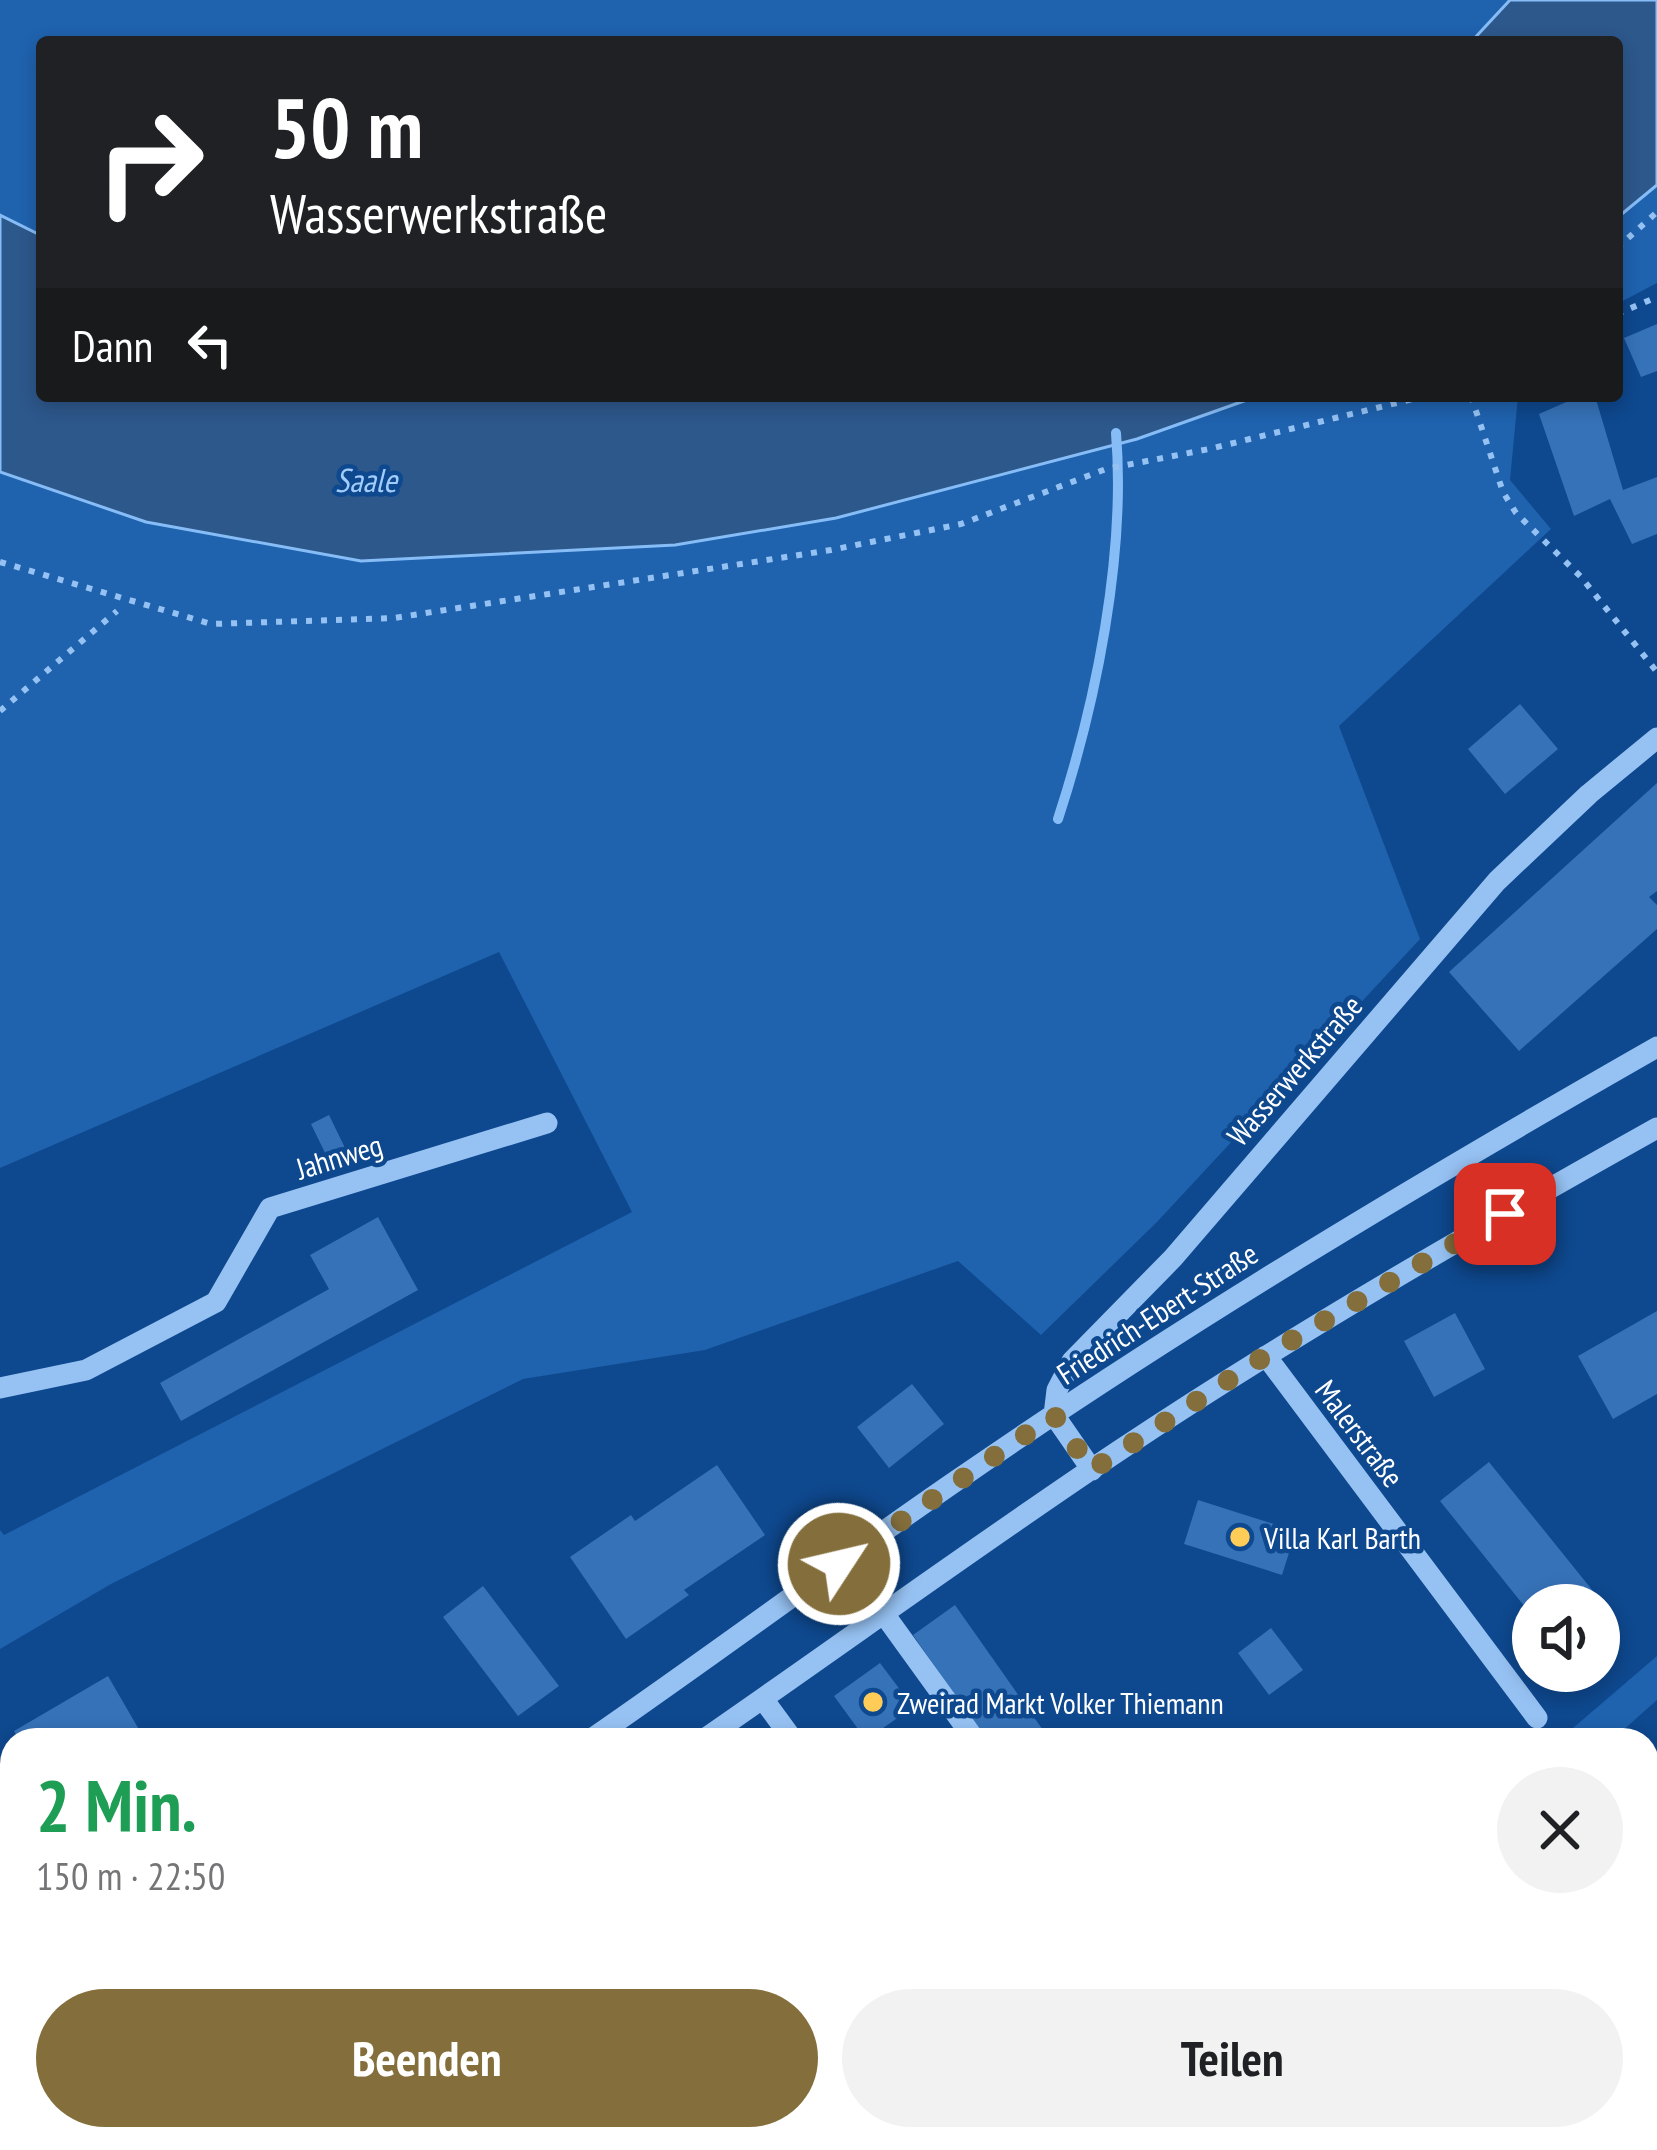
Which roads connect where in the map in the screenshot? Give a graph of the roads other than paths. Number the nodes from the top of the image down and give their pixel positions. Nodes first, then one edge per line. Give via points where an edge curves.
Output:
1 (1657, 738) edge
2 (1657, 1047) edge
3 (547, 1123) dead end
4 (1653, 1139) edge
5 (1265, 1356) junction
6 (0, 1388) edge
7 (1054, 1415) junction
8 (1092, 1470) junction
9 (884, 1614) junction
10 (763, 1699) junction
11 (1537, 1718) dead end
12 (607, 1728) edge
13 (721, 1728) edge
14 (784, 1728) edge
15 (966, 1728) edge

1 - 7 street, Wasserwerkstraße via 1496,881 1173,1258 1072,1361
2 - 7 street, Friedrich-Ebert-Straße via 1383,1204
3 - 6 street, Jahnweg via 270,1208 216,1302 86,1370
4 - 5 street via 1435,1253
5 - 8 street
5 - 11 street, Malerstraße
7 - 8 street
7 - 12 street, Friedrich-Ebert-Straße
8 - 9 street
9 - 10 street
9 - 15 street
10 - 13 street
10 - 14 street

